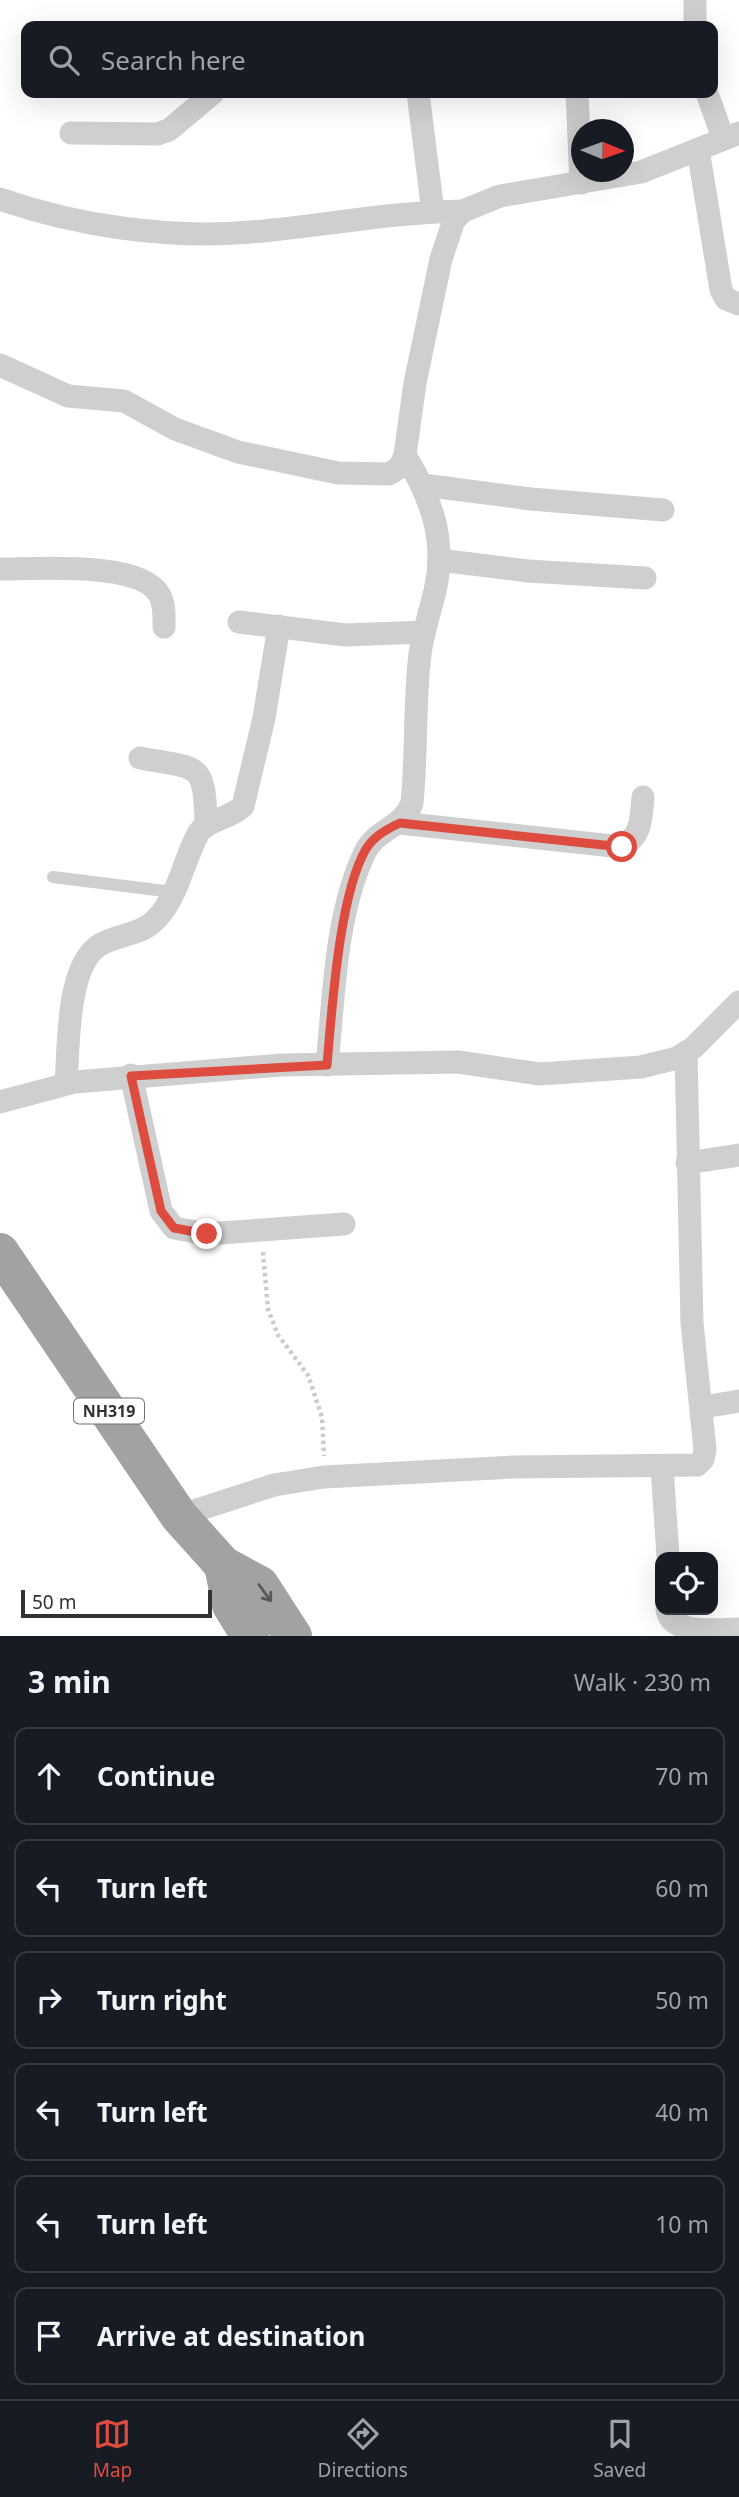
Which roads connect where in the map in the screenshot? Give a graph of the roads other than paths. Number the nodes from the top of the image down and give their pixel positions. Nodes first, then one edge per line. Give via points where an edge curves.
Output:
1 (695, 0) edge
2 (695, 21) edge
3 (208, 98) edge
4 (419, 98) edge
5 (577, 98) edge
6 (710, 98) edge
7 (71, 133) dead end
8 (731, 136) edge
9 (698, 149) junction
10 (581, 183) junction
11 (0, 199) edge
12 (463, 211) junction
13 (433, 212) junction
14 (739, 304) edge
15 (0, 365) edge
16 (405, 455) junction
17 (423, 485) junction
18 (663, 510) dead end
19 (439, 560) junction
20 (0, 569) edge
21 (645, 578) dead end
22 (239, 622) dead end
23 (279, 626) junction
24 (164, 627) dead end
25 (425, 632) junction
26 (140, 758) dead end
27 (643, 797) dead end
28 (400, 823) junction
29 (206, 824) junction
30 (53, 877) dead end
31 (173, 892) junction
32 (739, 1002) edge
33 (686, 1052) junction
34 (327, 1065) junction
35 (131, 1076) junction
36 (66, 1084) junction
37 (0, 1102) edge
38 (739, 1155) edge
39 (687, 1163) junction
40 (344, 1224) dead end
41 (0, 1252) edge
42 (739, 1401) edge
43 (703, 1407) junction
44 (662, 1467) junction
45 (179, 1516) junction
46 (668, 1552) edge
47 (222, 1566) junction
48 (668, 1615) edge
49 (739, 1629) edge
50 (250, 1636) edge
51 (293, 1636) edge

1 - 2 street
3 - 7 street via 169,130 157,134
4 - 13 street
5 - 10 street
6 - 8 street
8 - 9 street
9 - 10 street via 641,172
9 - 14 street via 721,290 726,299
10 - 12 street via 500,196
11 - 13 street via 61,218 177,232 248,232
12 - 13 street
12 - 16 street via 454,220 441,259
15 - 16 street via 68,396 124,401 197,438 273,459 376,476 400,467
16 - 17 street
17 - 18 street
17 - 19 street via 435,516
19 - 21 street
19 - 25 street
20 - 24 street via 84,570 138,579 160,595
22 - 23 street
23 - 25 street via 346,635
23 - 29 street via 247,795 236,813
25 - 28 street via 412,803
26 - 29 street via 194,768 206,786
27 - 28 street via 635,839 622,847
28 - 34 street via 366,849 352,889
29 - 31 street via 192,844
30 - 31 lane
31 - 36 street via 152,923 101,944 82,964 72,1009
32 - 33 street
33 - 34 street via 659,1064 582,1073 510,1072 458,1062
33 - 39 street
34 - 35 street
35 - 36 street
35 - 40 street via 154,1186 166,1222 174,1228 207,1234
36 - 37 street
38 - 39 street
39 - 43 street via 692,1323
41 - 45 highway, NH319
42 - 43 street
43 - 44 street via 703,1460 688,1467
44 - 45 street via 501,1467 324,1477 274,1485
44 - 46 street
45 - 47 highway, NH319
47 - 50 highway, NH319 via 231,1605
47 -> 51 highway, NH319 via 260,1585
48 - 49 street via 675,1625 688,1629

